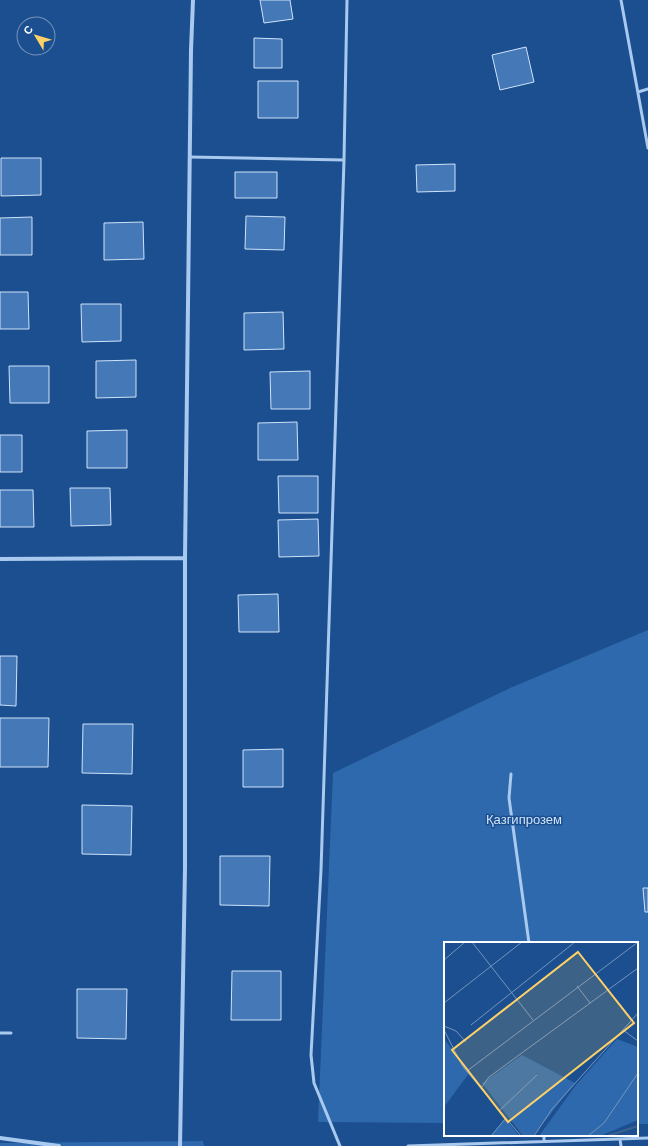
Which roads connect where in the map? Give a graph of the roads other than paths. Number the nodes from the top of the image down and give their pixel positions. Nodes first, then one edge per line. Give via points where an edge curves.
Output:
1 (193, 0) edge
2 (347, 0) edge
3 (621, 0) edge
4 (648, 89) edge
5 (638, 92) junction
6 (648, 148) edge
7 (190, 157) junction
8 (344, 160) junction
9 (184, 558) junction
10 (0, 559) edge
11 (511, 774) dead end
12 (529, 942) edge
13 (11, 1033) dead end
14 (0, 1034) edge
15 (544, 1136) edge
16 (0, 1138) edge
17 (648, 1138) edge
18 (620, 1139) junction
19 (544, 1141) junction
20 (59, 1146) edge
21 (180, 1146) edge
22 (340, 1146) edge
23 (408, 1146) edge
24 (621, 1146) edge

1 - 7 street
2 - 8 lane
3 - 5 lane
4 - 5 lane
5 - 6 lane
7 - 8 lane
7 - 9 street
8 - 22 lane via 322,862 311,1055 314,1083
9 - 10 street
9 - 21 street via 184,868
11 - 12 lane via 509,798
13 - 14 lane
15 - 19 lane
16 - 20 street
17 - 18 lane
18 - 19 lane
18 - 24 lane
19 - 23 lane

